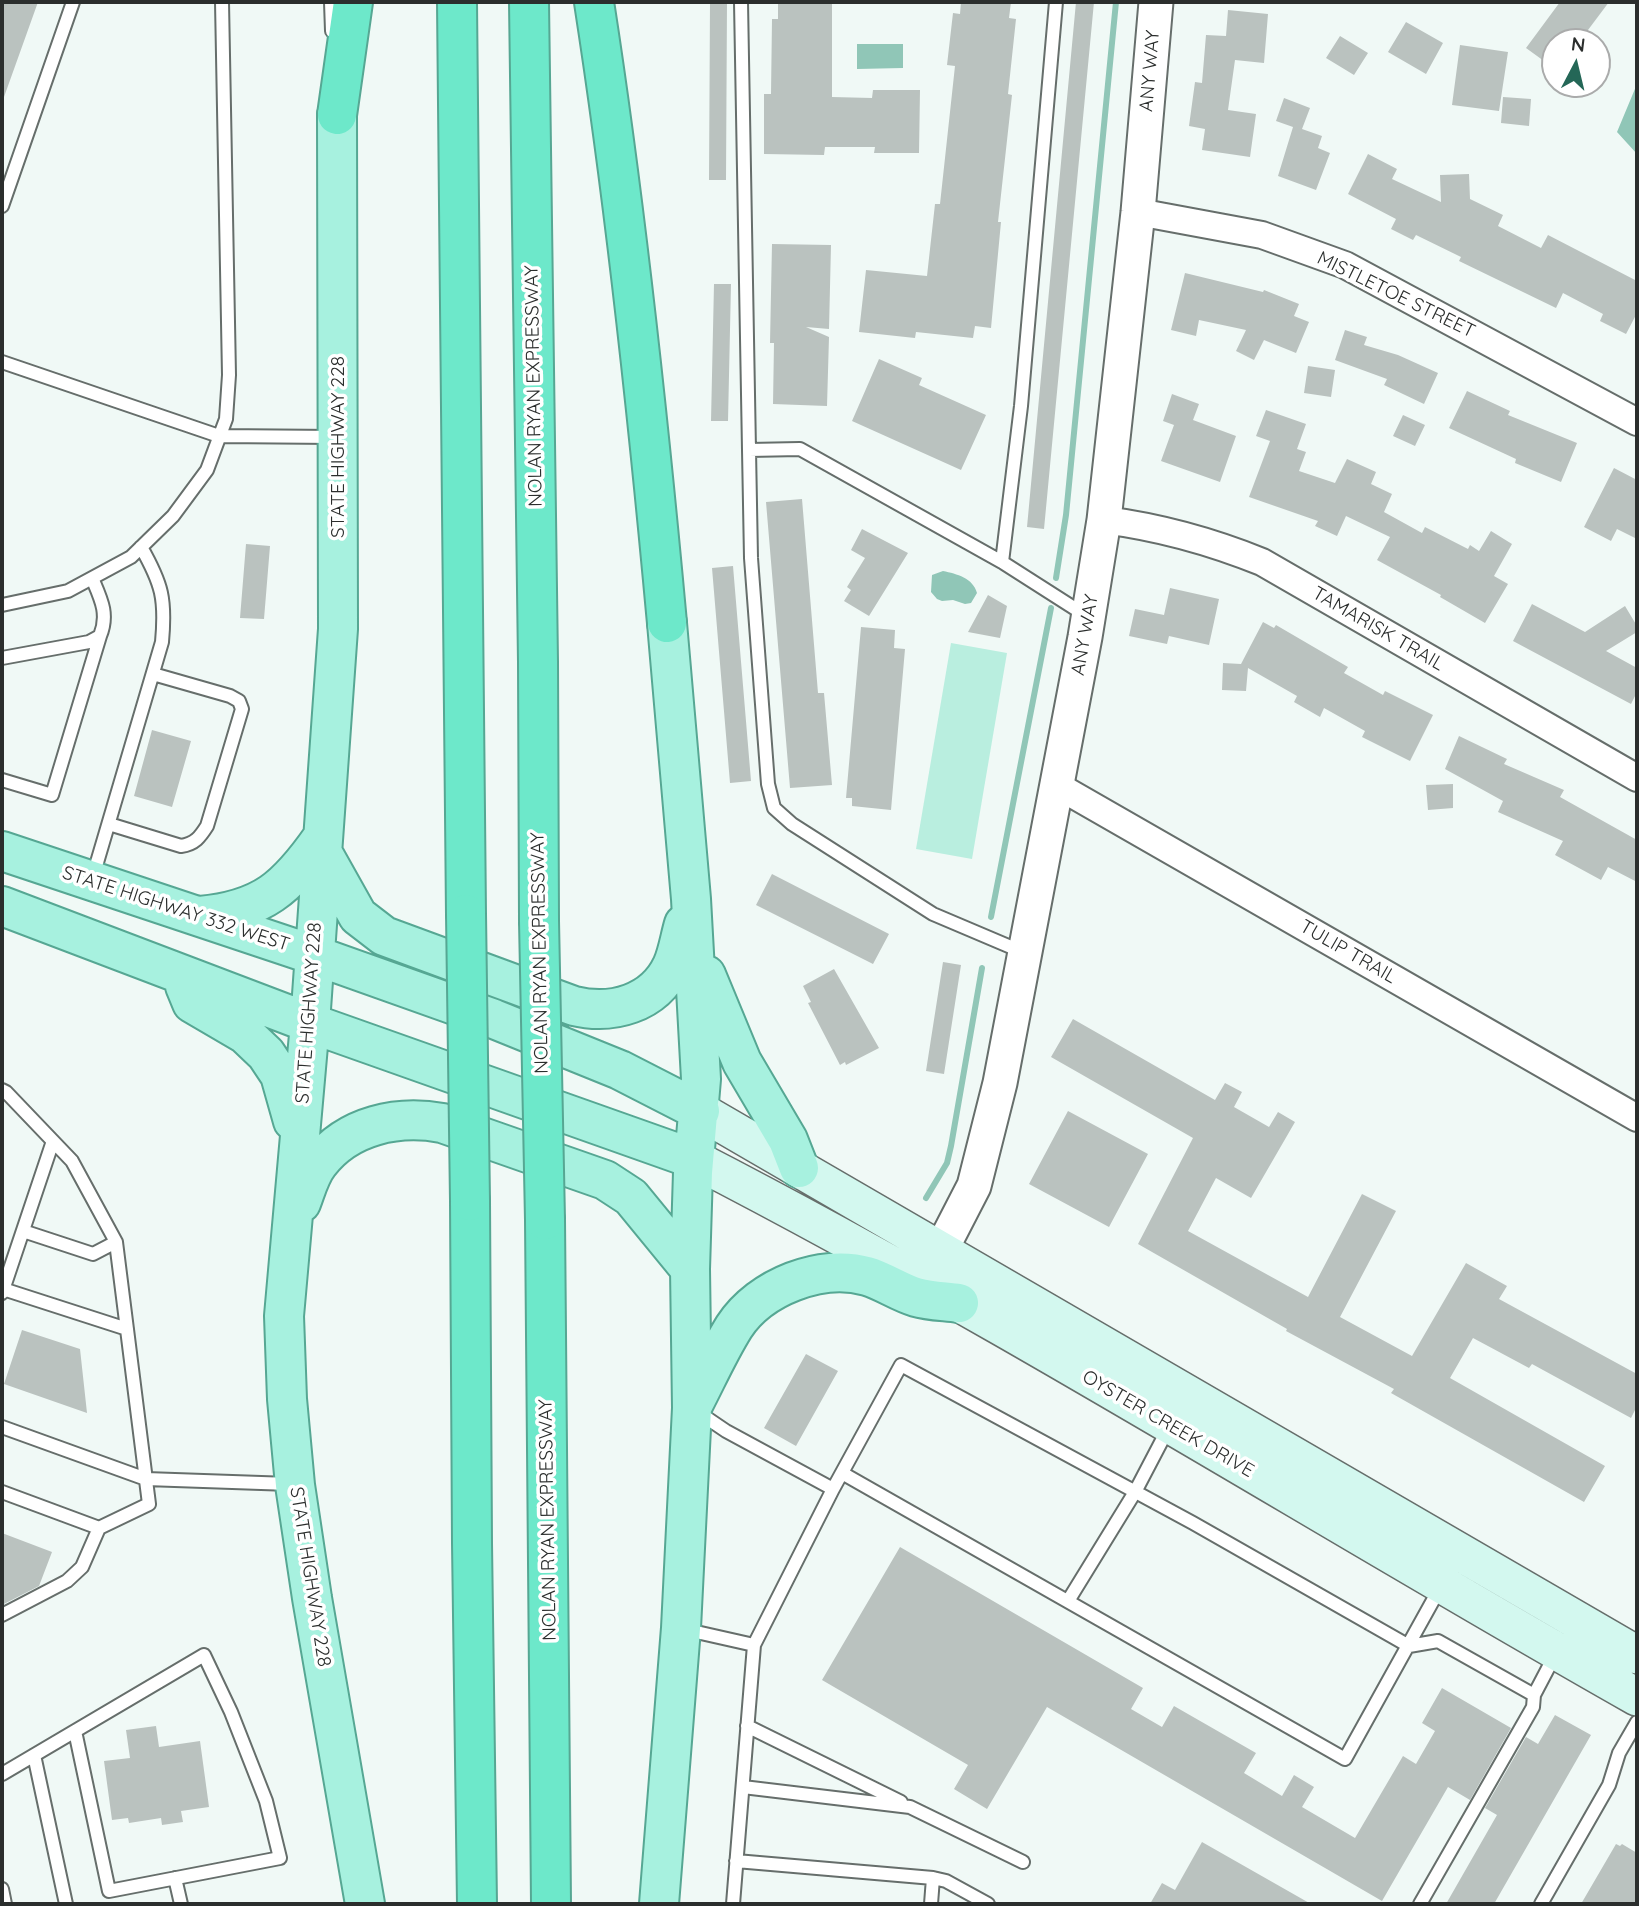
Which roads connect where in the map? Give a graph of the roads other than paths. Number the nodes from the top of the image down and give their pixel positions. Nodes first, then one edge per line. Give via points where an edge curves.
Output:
1 (73, 2) edge
2 (222, 2) edge
3 (331, 2) edge
4 (353, 2) edge
5 (457, 2) edge
6 (529, 2) edge
7 (594, 2) edge
8 (741, 2) edge
9 (1056, 2) edge
10 (1156, 2) edge
11 (337, 115) junction
12 (2, 206) edge
13 (1138, 212) junction
14 (2, 362) edge
15 (1637, 422) edge
16 (219, 436) junction
17 (339, 438) junction
18 (749, 450) junction
19 (1104, 520) junction
20 (141, 548) junction
21 (1002, 562) junction
22 (92, 578) junction
23 (2, 605) edge
24 (1088, 617) junction
25 (667, 623) joint
26 (100, 636) junction
27 (3, 662) edge
28 (153, 674) junction
29 (1637, 778) edge
30 (2, 780) edge
31 (1058, 786) junction
32 (109, 824) junction
33 (322, 844) junction
34 (2, 851) edge
35 (92, 880) junction
36 (691, 899) junction
37 (2, 906) edge
38 (200, 916) junction
39 (694, 941) junction
40 (1025, 954) junction
41 (314, 955) junction
42 (180, 975) junction
43 (310, 1023) junction
44 (3, 1095) edge
45 (700, 1111) junction
46 (1637, 1118) edge
47 (52, 1141) junction
48 (299, 1141) junction
49 (694, 1159) junction
50 (799, 1168) junction
51 (292, 1228) junction
52 (23, 1231) junction
53 (116, 1242) junction
54 (940, 1252) junction
55 (690, 1269) junction
56 (3, 1291) edge
57 (959, 1303) junction
58 (127, 1329) junction
59 (692, 1408) junction
60 (1179, 1409) junction
61 (2, 1427) edge
62 (842, 1473) junction
63 (146, 1479) junction
64 (295, 1485) junction
65 (833, 1489) junction
66 (2, 1492) edge
67 (1135, 1492) junction
68 (99, 1528) junction
69 (1452, 1568) junction
70 (1068, 1601) junction
71 (2, 1615) edge
72 (681, 1628) junction
73 (754, 1645) junction
74 (1409, 1646) junction
75 (1558, 1651) junction
76 (1637, 1655) edge
77 (1534, 1695) junction
78 (1637, 1697) edge
79 (1637, 1722) edge
80 (747, 1726) junction
81 (75, 1731) junction
82 (34, 1755) junction
83 (2, 1774) edge
84 (743, 1787) junction
85 (910, 1807) junction
86 (736, 1861) junction
87 (1023, 1862) dead end
88 (175, 1878) junction
89 (933, 1878) junction
90 (2, 1889) edge
91 (5, 1904) edge
92 (66, 1904) edge
93 (180, 1904) edge
94 (365, 1904) edge
95 (477, 1904) edge
96 (551, 1904) edge
97 (659, 1904) edge
98 (733, 1904) edge
99 (931, 1904) edge
100 (988, 1904) edge
101 (1420, 1904) edge
102 (1541, 1904) edge

1 - 12 lane
2 - 16 lane via 229,375 226,419
3 - 11 lane
4 - 11 highway
5 - 95 highway, bridge
6 - 96 highway, NOLAN RYAN EXPRESSWAY, bridge
7 - 25 highway via 650,431
8 - 18 lane
9 - 21 lane via 1021,406
10 - 13 street, ANY WAY
11 - 17 main road, STATE HIGHWAY 228
13 - 15 street, MISTLETOE STREET via 1262,235 1345,265
13 - 19 street, ANY WAY
14 - 16 lane
16 - 17 lane
16 - 20 lane via 207,470 173,516
17 - 33 main road, STATE HIGHWAY 228 via 338,629
18 - 21 lane via 800,449
18 - 40 lane via 751,558 768,784 774,808 933,914
19 - 24 street, ANY WAY
19 - 29 street, TAMARISK TRAIL via 1183,535 1262,562
20 - 22 lane
20 - 28 lane via 158,577 165,605
21 - 24 lane
22 - 23 lane via 68,591
22 - 26 lane via 104,606
24 - 31 street, ANY WAY
25 - 36 main road
26 - 27 lane
26 - 30 lane via 52,795
28 - 32 lane
28 - 32 lane via 230,696 242,709 207,826 199,838 181,845
31 - 40 street, ANY WAY
31 - 46 street, TULIP TRAIL
32 - 35 lane
33 - 36 main road via 358,916 384,936 591,1010 624,1007 663,980 673,964
33 - 38 main road via 280,889 246,907
33 - 41 main road, STATE HIGHWAY 228
34 - 35 main road, STATE HIGHWAY 332 WEST
35 - 38 main road, STATE HIGHWAY 332 WEST
36 - 39 main road
37 - 42 main road
38 - 41 main road, STATE HIGHWAY 332 WEST
39 - 45 main road
39 - 50 main road via 742,1062 788,1140
40 - 54 street, ANY WAY via 974,1186
41 - 43 main road, STATE HIGHWAY 228
41 - 45 main road, STATE HIGHWAY 332 WEST via 494,1019 620,1070
42 - 43 main road
42 - 48 main road via 192,1003 245,1034 266,1054 281,1075
43 - 48 main road, STATE HIGHWAY 228
43 - 49 main road
44 - 47 lane
45 - 49 main road
45 - 50 main road, OYSTER CREEK DRIVE
47 - 52 lane
47 - 53 lane via 72,1161
48 - 51 main road, STATE HIGHWAY 228
49 - 55 main road
49 - 57 main road, OYSTER CREEK DRIVE
50 - 54 main road, OYSTER CREEK DRIVE
51 - 55 main road via 312,1174 336,1144 370,1127 419,1119 605,1180 631,1197
51 - 64 main road, STATE HIGHWAY 228 via 284,1316
52 - 53 lane via 93,1254
52 - 56 lane
53 - 58 lane
54 - 60 main road, OYSTER CREEK DRIVE
55 - 59 main road
56 - 58 lane
57 - 59 main road via 916,1297 849,1273 817,1275 787,1284 735,1325
57 - 60 main road, OYSTER CREEK DRIVE
58 - 63 lane
59 - 65 lane
59 - 72 main road
60 - 67 lane
60 - 69 main road, OYSTER CREEK DRIVE
61 - 63 lane
62 - 65 lane
62 - 67 lane via 901,1365
62 - 70 lane
63 - 64 lane
63 - 68 lane via 149,1504
64 - 94 main road, STATE HIGHWAY 228
65 - 73 lane
66 - 68 lane
67 - 70 lane
67 - 74 lane
68 - 71 lane via 82,1567 67,1581
69 - 74 lane
69 - 75 main road, OYSTER CREEK DRIVE
69 - 76 main road, OYSTER CREEK DRIVE
70 - 74 lane via 1345,1759
72 - 73 lane
72 - 97 main road
73 - 80 lane
74 - 77 lane via 1437,1641
75 - 77 lane
75 - 78 main road, OYSTER CREEK DRIVE
77 - 101 lane via 1533,1707
79 - 102 lane via 1619,1753 1609,1785
80 - 84 lane
80 - 85 lane
81 - 82 lane
81 - 88 lane via 108,1891
81 - 88 lane via 204,1656 265,1801 280,1858
82 - 83 lane
82 - 92 lane
84 - 85 lane
84 - 86 lane
85 - 87 lane
86 - 89 lane
86 - 98 lane
88 - 93 lane
89 - 99 lane
89 - 100 lane
90 - 91 lane

